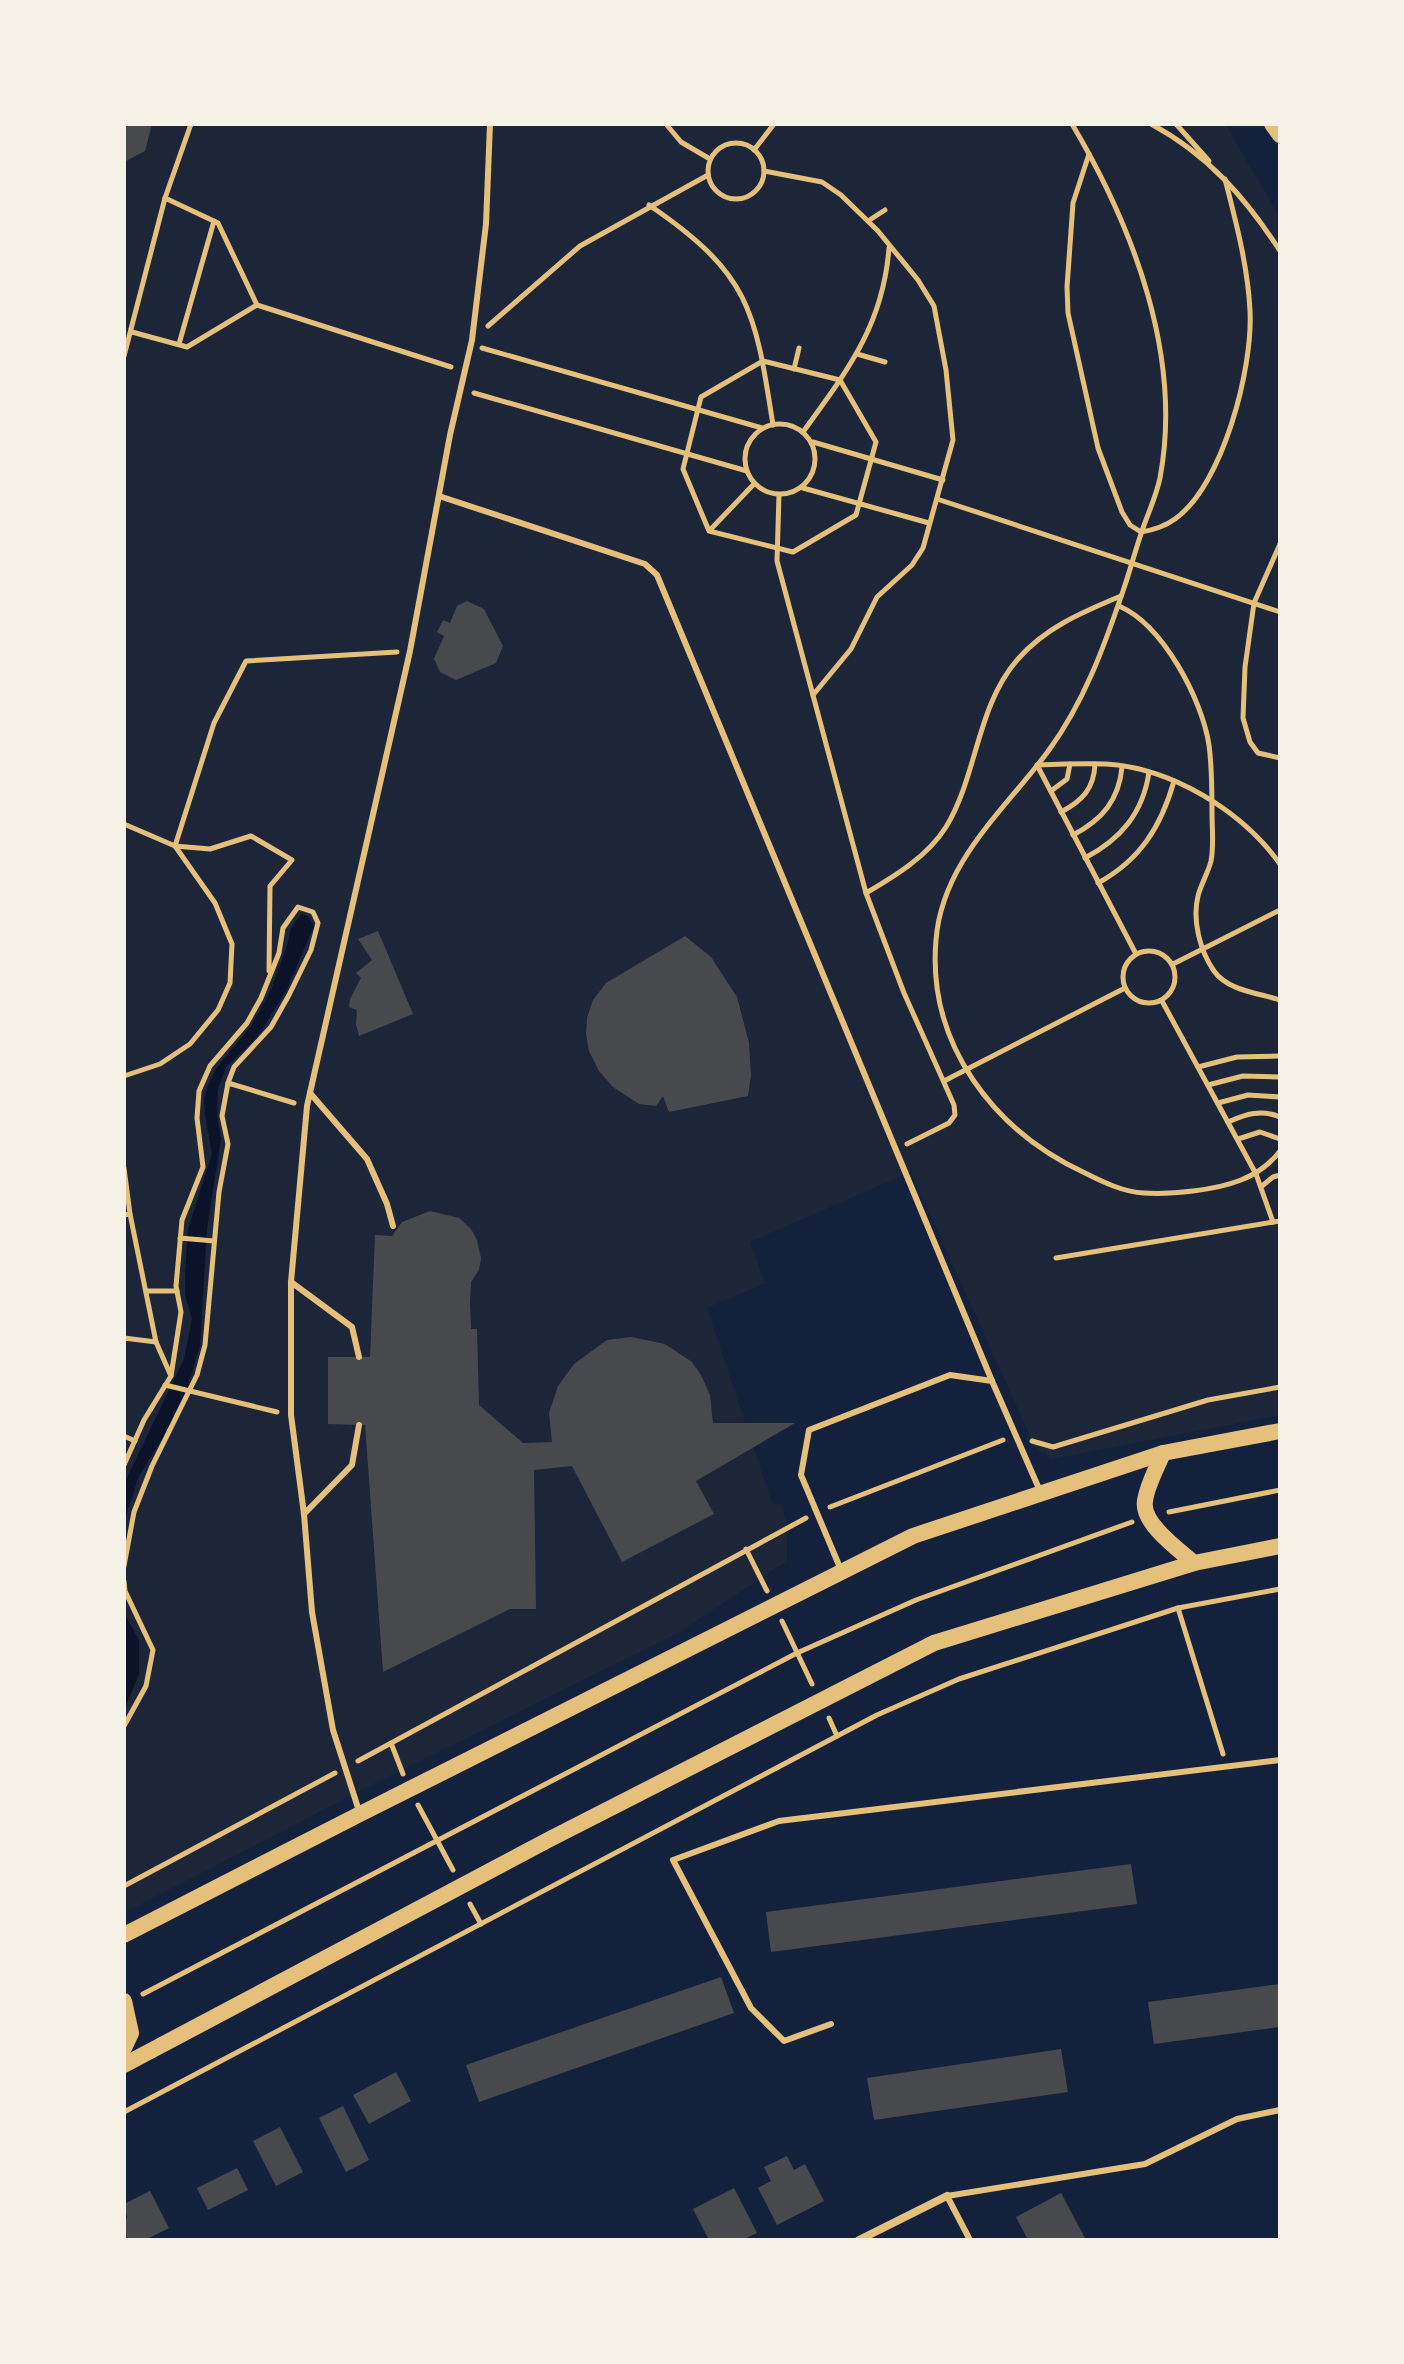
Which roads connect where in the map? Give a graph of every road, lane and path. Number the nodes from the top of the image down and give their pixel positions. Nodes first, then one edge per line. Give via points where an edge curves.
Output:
1 (191, 124) edge
2 (490, 124) edge
3 (666, 124) edge
4 (774, 124) edge
5 (1072, 124) edge
6 (1151, 124) edge
7 (1176, 124) edge
8 (1272, 124) edge
9 (1280, 135) edge
10 (754, 150) junction
11 (1089, 153) junction
12 (710, 159) junction
13 (1217, 170) junction
14 (764, 171) junction
15 (708, 175) junction
16 (1225, 179) junction
17 (165, 198) junction
18 (649, 205) junction
19 (885, 210) dead end
20 (214, 221) junction
21 (868, 221) junction
22 (889, 247) junction
23 (1280, 251) edge
24 (257, 305) junction
25 (132, 332) junction
26 (471, 342) junction
27 (179, 344) junction
28 (799, 348) dead end
29 (857, 354) junction
30 (124, 356) edge
31 (763, 361) junction
32 (885, 362) dead end
33 (794, 369) junction
34 (465, 371) junction
35 (840, 380) junction
36 (461, 389) junction
37 (698, 410) junction
38 (773, 425) junction
39 (762, 428) junction
40 (803, 432) junction
41 (812, 442) junction
42 (686, 454) junction
43 (871, 459) junction
44 (747, 471) junction
45 (943, 480) junction
46 (754, 484) junction
47 (802, 487) junction
48 (779, 495) junction
49 (439, 496) junction
50 (937, 499) junction
51 (860, 503) junction
52 (929, 523) junction
53 (709, 531) junction
54 (1141, 532) junction
55 (1280, 544) edge
56 (777, 548) junction
57 (1133, 564) junction
58 (1122, 595) junction
59 (1254, 603) junction
60 (1119, 606) junction
61 (1280, 612) edge
62 (410, 651) junction
63 (813, 695) junction
64 (1280, 758) edge
65 (1070, 764) junction
66 (1095, 764) junction
67 (1037, 765) junction
68 (1122, 767) junction
69 (1149, 772) junction
70 (1174, 781) junction
71 (1051, 791) junction
72 (1212, 802) junction
73 (1061, 812) junction
74 (124, 824) edge
75 (1073, 835) junction
76 (175, 846) junction
77 (1277, 853) edge
78 (1085, 858) junction
79 (1280, 864) edge
80 (1098, 883) junction
81 (866, 893) junction
82 (1280, 910) edge
83 (1204, 949) junction
84 (1136, 954) junction
85 (1173, 964) junction
86 (269, 977) junction
87 (1125, 988) junction
88 (1280, 1000) edge
89 (1162, 1001) junction
90 (1280, 1056) edge
91 (1198, 1067) junction
92 (966, 1069) junction
93 (124, 1076) edge
94 (1280, 1077) edge
95 (944, 1081) junction
96 (228, 1083) junction
97 (1208, 1085) junction
98 (310, 1093) junction
99 (1280, 1097) edge
100 (1218, 1103) junction
101 (307, 1106) junction
102 (1280, 1117) edge
103 (1228, 1122) junction
104 (1238, 1139) junction
105 (1280, 1139) edge
106 (894, 1149) junction
107 (1280, 1151) edge
108 (124, 1168) edge
109 (1256, 1174) junction
110 (1280, 1175) edge
111 (1262, 1186) junction
112 (127, 1215) edge
113 (1276, 1222) edge
114 (393, 1226) dead end
115 (180, 1238) junction
116 (214, 1241) junction
117 (1056, 1258) dead end
118 (291, 1282) junction
119 (146, 1291) junction
120 (177, 1291) junction
121 (124, 1338) edge
122 (156, 1342) junction
123 (359, 1357) dead end
124 (171, 1376) junction
125 (992, 1381) junction
126 (165, 1385) junction
127 (1280, 1387) edge
128 (189, 1392) junction
129 (291, 1415) junction
130 (359, 1425) dead end
131 (1280, 1431) edge
132 (124, 1436) edge
133 (1014, 1436) junction
134 (135, 1441) junction
135 (1163, 1453) junction
136 (124, 1465) edge
137 (1280, 1490) edge
138 (1041, 1494) junction
139 (817, 1513) junction
140 (304, 1514) junction
141 (1148, 1516) junction
142 (127, 1536) edge
143 (1280, 1546) edge
144 (746, 1549) junction
145 (1194, 1563) junction
146 (124, 1566) edge
147 (842, 1572) junction
148 (124, 1581) edge
149 (1280, 1589) edge
150 (774, 1606) junction
151 (1178, 1608) junction
152 (797, 1653) junction
153 (820, 1701) junction
154 (124, 1726) edge
155 (837, 1736) junction
156 (391, 1743) junction
157 (1280, 1760) edge
158 (1227, 1766) junction
159 (344, 1769) junction
160 (409, 1789) junction
161 (360, 1814) junction
162 (437, 1840) junction
163 (124, 1886) edge
164 (462, 1886) junction
165 (481, 1924) junction
166 (124, 1935) edge
167 (125, 2002) edge
168 (831, 2024) dead end
169 (124, 2048) edge
170 (124, 2065) edge
171 (1280, 2110) edge
172 (124, 2112) edge
173 (947, 2196) junction
174 (859, 2240) edge
175 (970, 2240) edge

1 - 17 path
2 - 26 lane via 486,224
3 - 12 path via 681,142
4 - 10 path
5 - 11 path
6 - 13 path
7 - 13 path
8 - 9 main road
10 - 12 path via 734,143
10 - 14 path
11 - 54 path via 1130,240 1159,346 1164,450 1153,505
11 - 54 path via 1073,203 1068,313 1098,448 1122,512
12 - 15 path
13 - 16 path
14 - 15 path via 759,187 737,199 719,193
14 - 21 path via 822,182
15 - 18 path
16 - 23 path
16 - 54 path via 1250,311 1241,396 1224,444 1191,503 1177,518
17 - 20 path
17 - 25 path
18 - 26 path via 580,246
18 - 31 path via 700,242 733,279 754,320
19 - 21 path
20 - 24 path
20 - 27 path
21 - 22 path
22 - 29 path via 886,279
22 - 45 path via 934,306 953,440
24 - 27 path via 187,347
24 - 34 path
25 - 27 path
25 - 30 path
26 - 34 lane
26 - 37 path
28 - 33 path
29 - 32 path
29 - 35 path
31 - 33 path
31 - 37 path via 701,397
31 - 38 path
33 - 35 path
34 - 36 lane
35 - 40 path
35 - 43 path via 876,442
36 - 42 path
36 - 49 lane
37 - 39 path
37 - 42 path
38 - 39 path
38 - 40 path
39 - 44 path via 747,445
40 - 41 path
41 - 43 path
41 - 47 path via 816,460
42 - 44 path
42 - 53 path via 683,469
43 - 45 path
43 - 51 path
44 - 46 path
45 - 50 path
46 - 48 path
46 - 53 path
47 - 48 path
47 - 51 path
48 - 56 path
49 - 62 lane
49 - 106 lane via 645,564 657,575
50 - 52 path
50 - 57 path
51 - 52 path
51 - 56 path via 856,515 793,552
52 - 63 path via 912,565 877,597 851,649
53 - 56 path
54 - 57 path
55 - 59 path
56 - 63 path
57 - 58 path
57 - 59 path
58 - 60 path
58 - 81 path via 1059,624 1017,660 989,707 963,790 944,829 908,866
59 - 61 path
59 - 64 path via 1243,718 1258,753
60 - 67 path via 1085,690
60 - 72 path via 1141,618 1162,643 1194,698 1208,744
62 - 76 path via 246,661 214,723
62 - 98 lane
63 - 81 path
65 - 66 path
65 - 67 path
65 - 71 path via 1067,779
66 - 68 path
66 - 73 path via 1089,790
67 - 71 path
67 - 92 path via 977,836 939,916 935,941 941,1003
68 - 69 path
68 - 75 path via 1107,811
69 - 70 path
69 - 78 path via 1132,821
70 - 72 path
70 - 80 path via 1147,843
71 - 73 path
72 - 77 path
72 - 83 path via 1211,861 1195,912
73 - 75 path
74 - 76 path
75 - 78 path
76 - 86 path via 210,849 251,836 292,860 270,886
76 - 93 path via 215,903 232,944 230,983 218,1010 190,1044 160,1064
77 - 79 path
78 - 80 path
80 - 84 path
81 - 95 path
82 - 83 path
83 - 85 path
83 - 88 path via 1222,979
84 - 85 path via 1157,952
84 - 87 path via 1124,969
85 - 89 path via 1175,985
86 - 96 path via 283,928 298,907 313,912 318,923 295,984 271,1027 234,1067
86 - 115 path via 247,1023 210,1066 199,1091 203,1167
87 - 89 path via 1141,1003
87 - 92 path
89 - 91 path
90 - 91 path via 1237,1057
91 - 97 path
92 - 95 path
92 - 109 path via 1019,1134 1110,1186 1142,1193 1182,1192
94 - 97 path via 1243,1076
95 - 106 path via 955,1115 949,1123
96 - 101 path
96 - 116 path via 222,1116 228,1144
97 - 100 path
98 - 101 lane
98 - 114 lane via 367,1159
99 - 100 path via 1248,1095
100 - 103 path
101 - 118 lane
102 - 103 path via 1252,1113
103 - 104 path
104 - 105 path via 1260,1132
104 - 109 path
106 - 125 lane
107 - 109 path
108 - 112 path
109 - 111 path
110 - 111 path
111 - 113 path
112 - 119 path
113 - 117 path
115 - 116 path
115 - 120 path
116 - 128 path via 205,1345
118 - 123 lane via 352,1327
118 - 129 lane
119 - 120 path
119 - 122 path
120 - 124 path via 181,1312
121 - 122 path
122 - 124 path
124 - 126 path
125 - 133 lane
125 - 139 lane via 950,1375 809,1430 801,1475
126 - 128 path
126 - 134 path
127 - 133 path via 1208,1400 1053,1447
128 - 129 path
128 - 142 path via 152,1466
129 - 140 lane
130 - 140 lane via 352,1465
131 - 135 main road
132 - 134 path
133 - 138 lane
133 - 139 path
134 - 136 path
135 - 138 main road
135 - 141 main road via 1144,1503
137 - 141 path
138 - 147 main road via 913,1536
139 - 144 path
139 - 147 lane
140 - 159 lane via 312,1612
141 - 145 main road
141 - 152 path via 916,1600
142 - 146 path
143 - 145 main road
144 - 150 path
144 - 156 path
145 - 153 main road via 934,1643
147 - 150 main road
148 - 154 path via 153,1650 146,1686
149 - 151 path
150 - 152 path
150 - 160 main road
151 - 155 path via 959,1679
151 - 158 path
152 - 153 path
152 - 162 path
153 - 155 path
153 - 164 main road
155 - 165 path
156 - 159 path
156 - 160 path
157 - 158 lane
158 - 168 lane via 779,1821 673,1860 751,2008 784,2041
159 - 161 lane
159 - 163 path
160 - 161 main road
160 - 162 path
161 - 166 main road
162 - 164 path
162 - 167 path
164 - 165 path
164 - 170 main road
165 - 172 path
167 - 169 main road via 131,2033
171 - 173 lane via 1237,2119 1145,2164
173 - 174 street
173 - 175 lane

